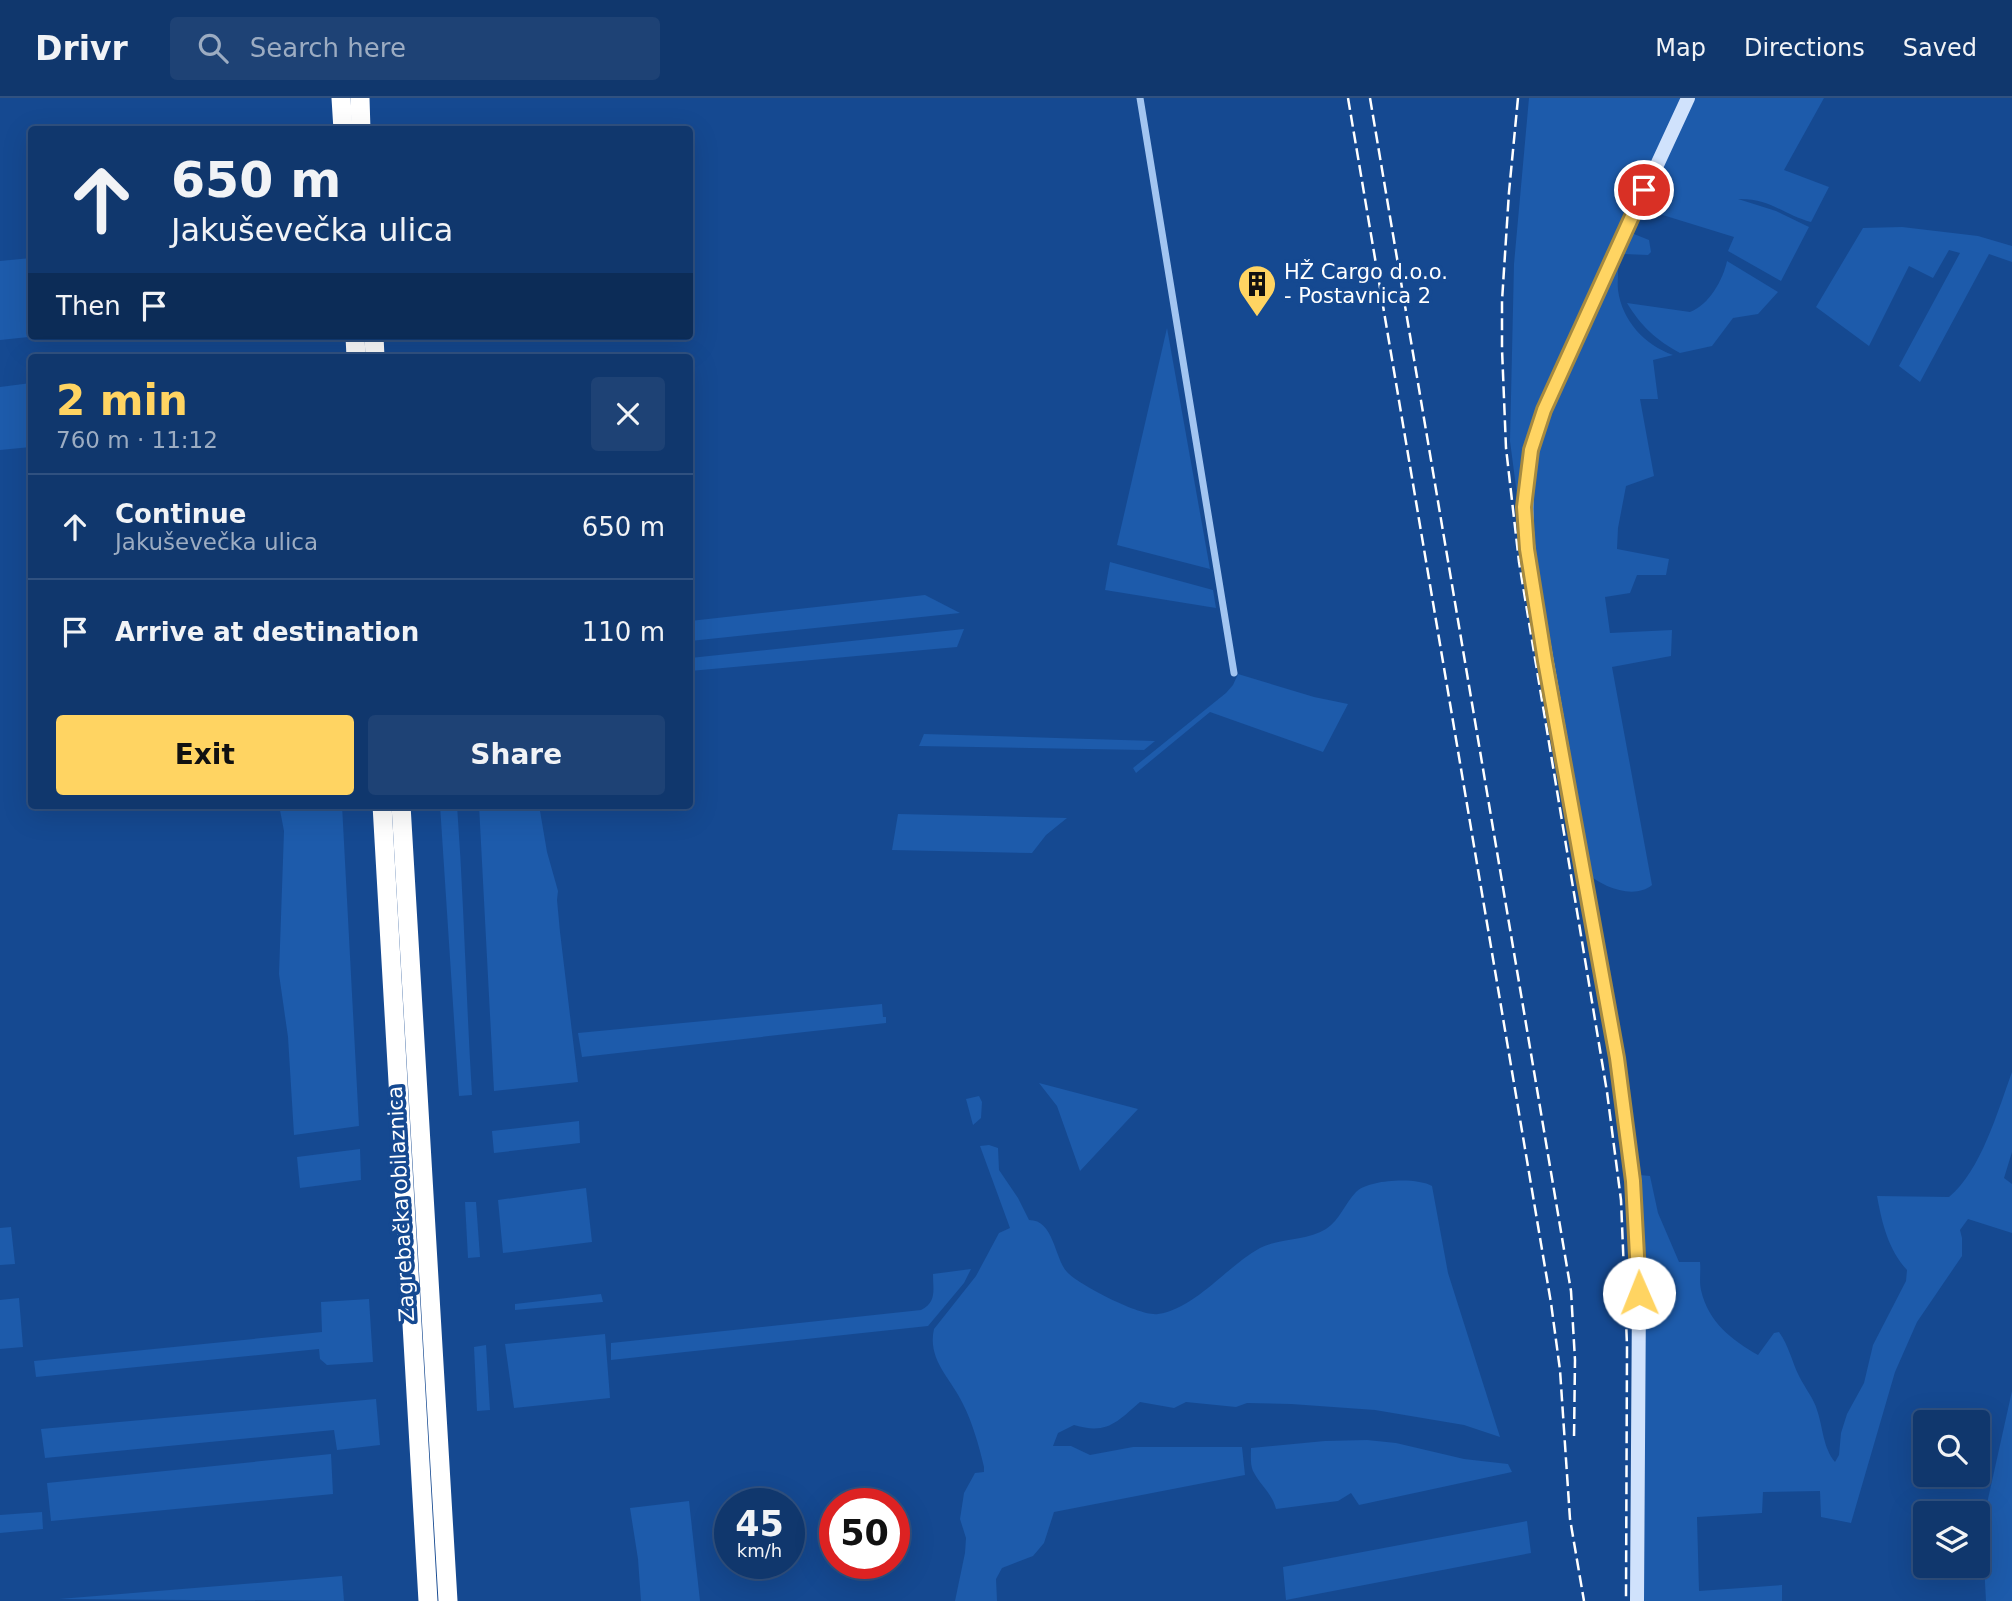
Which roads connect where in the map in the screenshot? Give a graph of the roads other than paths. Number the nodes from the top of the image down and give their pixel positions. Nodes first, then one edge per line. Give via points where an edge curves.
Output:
1 (341, 98) edge
2 (360, 98) edge
3 (1140, 98) edge
4 (1688, 98) edge
5 (343, 126) edge
6 (362, 126) edge
7 (1234, 673) dead end
8 (382, 809) edge
9 (401, 809) edge
10 (428, 1601) edge
11 (448, 1601) edge
12 (1637, 1601) edge

1 - 5 highway
2 - 6 highway
3 - 7 street
4 - 12 main road via 1574,340 1535,435 1524,507 1532,578 1617,1058 1633,1181 1639,1293
8 - 10 highway, Zagrebačka obilaznica
9 - 11 highway, Zagrebačka obilaznica

